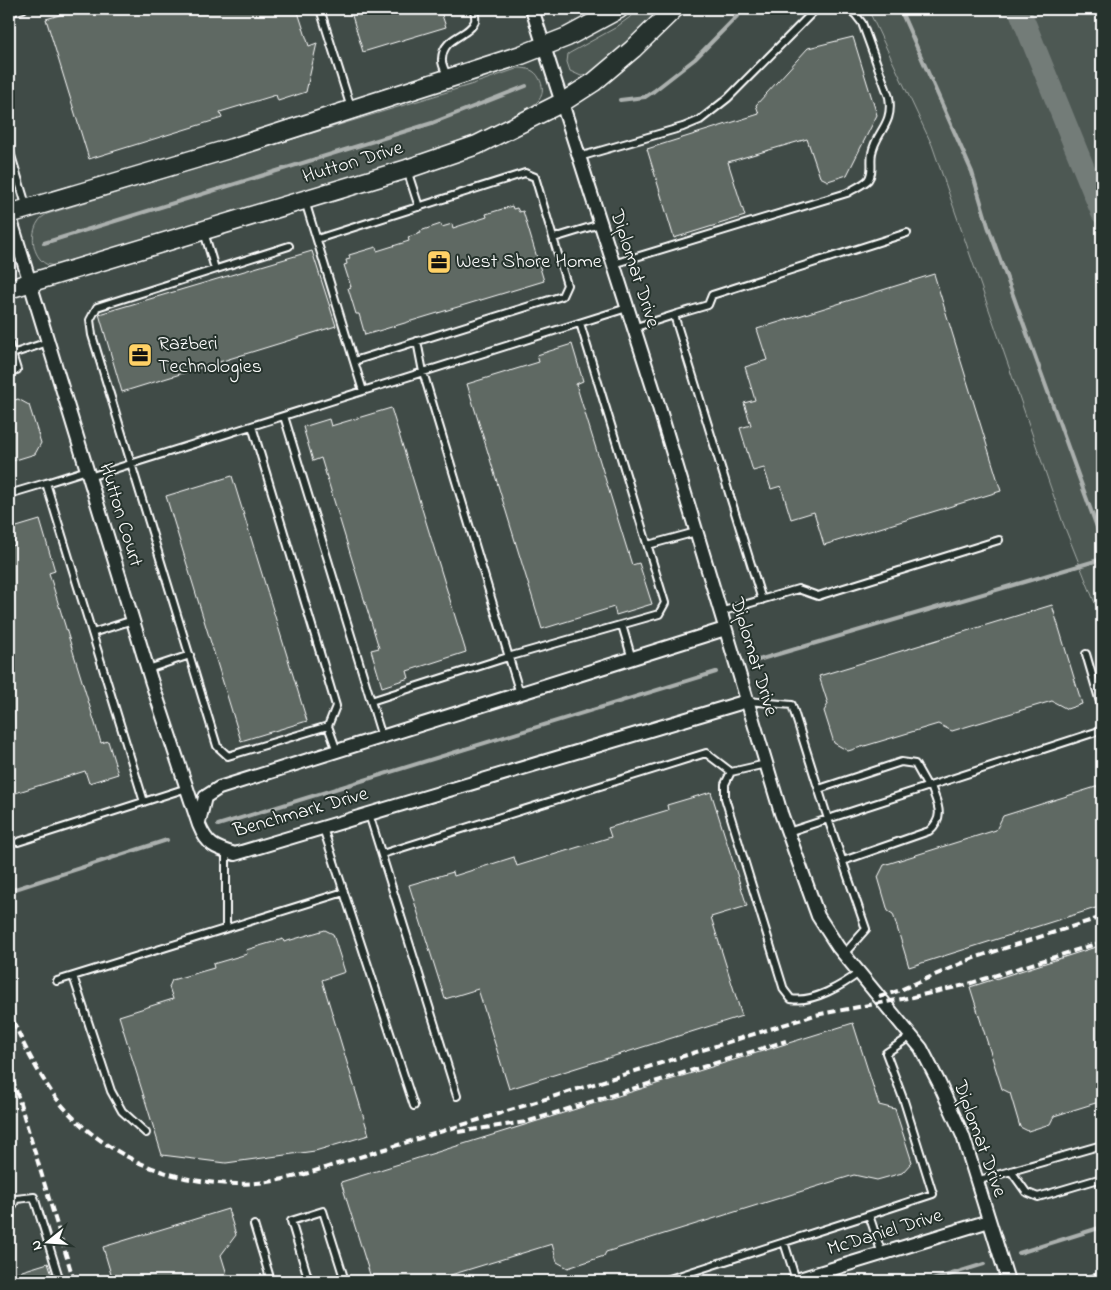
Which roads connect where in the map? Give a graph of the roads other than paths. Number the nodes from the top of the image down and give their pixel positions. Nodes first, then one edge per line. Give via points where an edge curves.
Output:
1 (24, 9) edge
2 (320, 9) edge
3 (474, 9) edge
4 (532, 9) edge
5 (619, 9) edge
6 (674, 9) edge
7 (816, 9) edge
8 (848, 9) edge
9 (9, 13) edge
10 (544, 46) junction
11 (448, 79) junction
12 (563, 102) junction
13 (352, 110) junction
14 (9, 149) edge
15 (579, 157) junction
16 (407, 169) junction
17 (305, 200) junction
18 (419, 207) junction
19 (27, 209) junction
20 (9, 214) edge
21 (600, 224) junction
22 (203, 230) junction
23 (908, 233) dead end
24 (554, 238) junction
25 (317, 239) junction
26 (288, 246) dead end
27 (613, 264) junction
28 (215, 269) junction
29 (30, 282) junction
30 (9, 289) edge
31 (627, 308) junction
32 (674, 315) junction
33 (580, 323) junction
34 (633, 328) junction
35 (417, 341) junction
36 (48, 342) junction
37 (9, 344) edge
38 (12, 354) junction
39 (354, 361) junction
40 (9, 372) edge
41 (423, 372) junction
42 (363, 391) junction
43 (284, 416) junction
44 (252, 426) junction
45 (132, 464) junction
46 (88, 474) junction
47 (46, 483) junction
48 (9, 494) edge
49 (696, 532) junction
50 (999, 540) dead end
51 (648, 545) junction
52 (762, 600) junction
53 (720, 612) junction
54 (133, 620) junction
55 (622, 625) junction
56 (724, 629) junction
57 (92, 633) junction
58 (1086, 654) dead end
59 (190, 655) junction
60 (508, 658) junction
61 (632, 659) junction
62 (148, 669) junction
63 (520, 694) junction
64 (747, 701) junction
65 (371, 702) junction
66 (1102, 708) edge
67 (328, 726) junction
68 (1102, 730) edge
69 (382, 737) junction
70 (337, 751) junction
71 (766, 764) junction
72 (731, 772) junction
73 (930, 786) junction
74 (187, 788) junction
75 (819, 789) junction
76 (144, 802) junction
77 (369, 814) junction
78 (828, 819) junction
79 (199, 825) junction
80 (323, 828) junction
81 (788, 832) junction
82 (18, 842) dead end
83 (226, 851) junction
84 (382, 854) junction
85 (843, 861) junction
86 (344, 892) junction
87 (226, 928) junction
88 (844, 954) junction
89 (860, 972) junction
90 (73, 976) junction
91 (57, 981) dead end
92 (911, 1036) junction
93 (457, 1096) dead end
94 (414, 1106) dead end
95 (146, 1133) dead end
96 (1102, 1145) edge
97 (1011, 1171) junction
98 (1102, 1178) edge
99 (976, 1181) junction
100 (9, 1213) edge
101 (869, 1215) junction
102 (988, 1222) junction
103 (254, 1225) dead end
104 (784, 1242) junction
105 (882, 1254) junction
106 (1102, 1276) edge
107 (60, 1281) edge
108 (271, 1281) edge
109 (309, 1281) edge
110 (345, 1281) edge
111 (663, 1281) edge
112 (795, 1281) edge
113 (1008, 1281) edge
114 (1085, 1281) edge

1 - 9 lane
2 - 13 lane
3 - 11 lane via 475,20 471,27 445,48 441,59
4 - 10 street, Diplomat Drive
5 - 10 street
6 - 12 street, Hutton Drive via 594,82
7 - 15 lane via 728,98 700,120 683,128
8 - 27 lane via 862,24 891,108 872,151 872,170 867,180 847,193
10 - 11 street
10 - 12 street, Diplomat Drive
11 - 13 street
12 - 15 street, Diplomat Drive
12 - 16 street, Hutton Drive via 477,145
13 - 19 street
14 - 19 lane
15 - 21 street, Diplomat Drive
16 - 17 street, Hutton Drive
16 - 18 lane
17 - 22 street, Hutton Drive
17 - 25 lane
18 - 24 lane via 525,173 535,177
18 - 25 lane
19 - 20 street
20 - 29 street, Hutton Court
21 - 24 lane
21 - 27 street, Diplomat Drive
22 - 28 lane
22 - 29 street, Hutton Drive
23 - 32 lane via 712,295 708,305
24 - 35 lane via 567,285 562,296
25 - 39 lane
26 - 28 lane
27 - 31 street, Diplomat Drive
28 - 45 lane via 97,307 90,320
29 - 30 street, Hutton Drive
29 - 36 street, Hutton Court
31 - 33 lane
31 - 34 street, Diplomat Drive
32 - 34 lane
32 - 52 lane
33 - 41 lane
33 - 51 lane
34 - 49 street, Diplomat Drive
35 - 39 lane
35 - 41 lane
36 - 38 lane
36 - 46 street, Hutton Court
37 - 38 lane
38 - 40 lane via 17,370
39 - 42 lane
41 - 42 lane
41 - 60 lane
42 - 43 lane
43 - 44 lane
43 - 65 lane
44 - 45 lane
44 - 67 lane via 336,706
45 - 46 lane
45 - 59 lane
46 - 47 lane
46 - 54 street, Hutton Court
47 - 48 lane
47 - 57 lane
49 - 51 lane
49 - 53 street, Diplomat Drive
50 - 52 lane via 818,596 798,589
51 - 55 lane via 665,603 659,614
52 - 53 lane
53 - 56 street, Diplomat Drive
54 - 57 lane
54 - 62 street, Hutton Court
55 - 60 lane
55 - 61 lane
56 - 61 street
56 - 64 street, Diplomat Drive
57 - 76 lane
58 - 66 lane
59 - 62 lane
59 - 67 lane via 217,746 228,756
60 - 63 lane
60 - 65 lane
61 - 63 street
62 - 74 street, Hutton Court
63 - 69 street
64 - 71 street, Diplomat Drive
64 - 75 lane via 792,705
64 - 77 street, Benchmark Drive
65 - 69 lane
67 - 70 lane
68 - 73 lane
69 - 70 street
70 - 79 street via 219,788 205,797
71 - 72 lane
71 - 81 street, Diplomat Drive
72 - 84 lane via 706,753
72 - 89 lane via 725,798 784,990 790,999 800,1001 842,986
73 - 75 lane via 915,764 901,762
73 - 78 lane
73 - 85 lane via 940,815 937,824 929,831
74 - 76 lane
74 - 79 street, Hutton Court
75 - 78 lane
76 - 82 lane
77 - 80 street, Benchmark Drive
77 - 84 lane
78 - 81 lane
78 - 85 lane
79 - 83 street, Benchmark Drive via 204,837 216,849
80 - 83 street, Benchmark Drive via 235,854
80 - 86 lane
81 - 88 street, Diplomat Drive via 818,916
83 - 87 lane
84 - 93 lane
85 - 88 lane via 866,929
86 - 87 lane
86 - 94 lane
87 - 90 lane
88 - 89 street, Diplomat Drive
89 - 92 street, Diplomat Drive
90 - 91 lane
90 - 95 lane via 111,1091 122,1111
92 - 99 street, Diplomat Drive via 939,1083 962,1136
92 - 101 lane via 886,1054 933,1194
96 - 97 lane
97 - 98 lane via 1026,1192 1038,1198
97 - 99 lane
99 - 102 street, Diplomat Drive
100 - 107 lane via 16,1199 34,1197
101 - 104 lane
101 - 105 lane
102 - 105 street, McDaniel Drive
102 - 113 street, Diplomat Drive
103 - 108 lane
104 - 111 lane
104 - 112 lane
105 - 112 street, McDaniel Drive
106 - 114 lane
109 - 110 lane via 291,1221 323,1211

